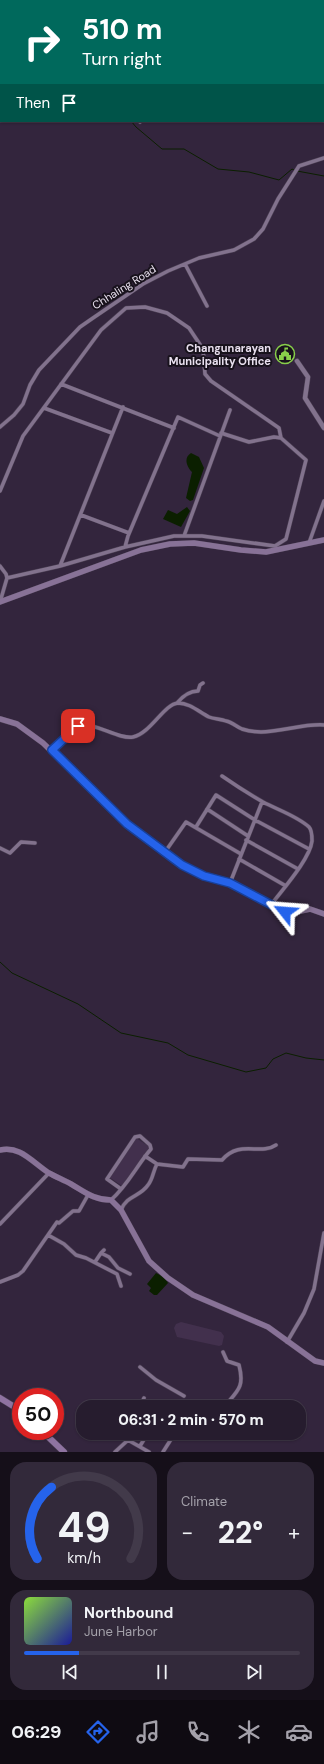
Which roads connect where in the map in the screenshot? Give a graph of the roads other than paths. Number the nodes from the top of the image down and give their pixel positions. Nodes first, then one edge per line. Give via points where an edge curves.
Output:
1 (324, 158) edge
2 (185, 264) junction
3 (207, 306) dead end
4 (297, 361) dead end
5 (61, 384) junction
6 (123, 407) junction
7 (44, 408) junction
8 (230, 410) dead end
9 (0, 427) edge
10 (174, 428) junction
11 (324, 428) edge
12 (112, 433) junction
13 (221, 434) junction
14 (281, 438) junction
15 (0, 491) edge
16 (324, 501) edge
17 (81, 515) junction
18 (129, 533) junction
19 (184, 536) junction
20 (324, 540) edge
21 (309, 543) junction
22 (125, 547) junction
23 (0, 566) edge
24 (60, 566) junction
25 (6, 580) junction
26 (0, 582) edge
27 (0, 602) edge
28 (203, 683) dead end
29 (177, 703) junction
30 (0, 719) edge
31 (324, 725) edge
32 (52, 750) junction
33 (222, 776) dead end
34 (262, 802) junction
35 (207, 809) junction
36 (255, 820) junction
37 (196, 827) junction
38 (248, 836) junction
39 (246, 840) junction
40 (35, 843) dead end
41 (0, 848) edge
42 (309, 849) junction
43 (165, 852) junction
44 (241, 854) junction
45 (239, 859) junction
46 (298, 869) junction
47 (230, 883) junction
48 (286, 886) junction
49 (271, 905) junction
50 (324, 914) edge
51 (276, 1145) dead end
52 (0, 1150) edge
53 (145, 1156) junction
54 (157, 1164) junction
55 (49, 1173) junction
56 (121, 1189) junction
57 (88, 1195) junction
58 (111, 1200) junction
59 (122, 1210) junction
60 (0, 1224) edge
61 (324, 1233) edge
62 (48, 1235) junction
63 (323, 1244) edge
64 (95, 1262) junction
65 (130, 1274) dead end
66 (0, 1282) edge
67 (122, 1286) dead end
68 (287, 1342) junction
69 (223, 1352) dead end
70 (324, 1362) edge
71 (140, 1367) dead end
72 (184, 1396) dead end
73 (0, 1398) edge
74 (231, 1400) edge
75 (12, 1405) edge
76 (51, 1440) edge
77 (128, 1440) joint
78 (144, 1440) edge
79 (171, 1440) edge
80 (140, 1446) junction
81 (64, 1452) edge
82 (115, 1452) edge
83 (149, 1452) edge
84 (163, 1452) edge

1 - 2 street, Chhaling Road via 298,166 263,229 254,239 234,250
2 - 3 street
2 - 9 street, Chhaling Road via 143,284 80,327 39,370 30,384 23,404
4 - 11 street via 308,377 305,398
5 - 6 street
5 - 7 street
5 - 14 street via 110,320 126,308 145,307 167,313 189,328 203,349 205,374 211,381 279,428
6 - 10 street
6 - 12 street
7 - 12 street
7 - 15 street via 23,436
8 - 13 street
10 - 13 street via 178,417
10 - 18 street
12 - 17 street
13 - 14 street via 249,442
13 - 19 street
14 - 19 street via 307,462 286,539 275,546
16 - 21 street
17 - 18 street
17 - 24 street
18 - 22 street
19 - 22 street
20 - 21 main road
21 - 27 main road via 260,552 194,543 161,545
22 - 24 street
23 - 25 street via 6,574
24 - 25 street
25 - 26 street
25 - 27 street
28 - 29 street via 198,691 191,692
29 - 31 street via 191,706 208,716 247,730 271,731
29 - 32 street via 135,737 125,737 80,724
30 - 32 main road via 17,724
32 - 43 main road via 127,824
33 - 34 street
34 - 36 street
34 - 42 street via 310,828 312,840
35 - 36 street via 216,795
35 - 37 street
35 - 38 street
36 - 38 street
36 - 42 street
37 - 43 street via 190,823 183,824
37 - 44 street
38 - 39 street
39 - 44 street
39 - 46 street
40 - 41 street via 22,842 10,853
42 - 46 street
43 - 47 main road via 192,871
44 - 45 street
45 - 47 street
45 - 48 street
46 - 48 street
47 - 49 main road
48 - 49 street
49 - 50 main road via 290,914 310,909
51 - 54 street via 270,1149 248,1148 229,1152 222,1160 188,1159 183,1167
52 - 55 main road via 19,1151
53 - 54 street
53 - 56 street
53 - 56 street via 151,1149 150,1145 140,1136 135,1137 107,1179
54 - 59 street via 149,1184 124,1202
55 - 57 main road
55 - 60 street
56 - 58 street
57 - 58 main road
57 - 62 street via 80,1211 73,1210 60,1223 57,1222
58 - 59 main road
59 - 68 main road via 149,1261 168,1278 193,1295 268,1327
61 - 63 street
62 - 64 street via 76,1254
62 - 66 street via 23,1272
63 - 68 street via 314,1290
64 - 65 street via 102,1252 118,1268
64 - 67 street via 117,1274
68 - 70 main road via 315,1361
69 - 74 street via 227,1361 239,1365 242,1375 238,1392
71 - 72 street via 156,1380
73 - 75 main road
76 - 81 main road
77 - 80 street
77 - 82 street
78 - 80 street
79 - 84 street
80 - 83 street

